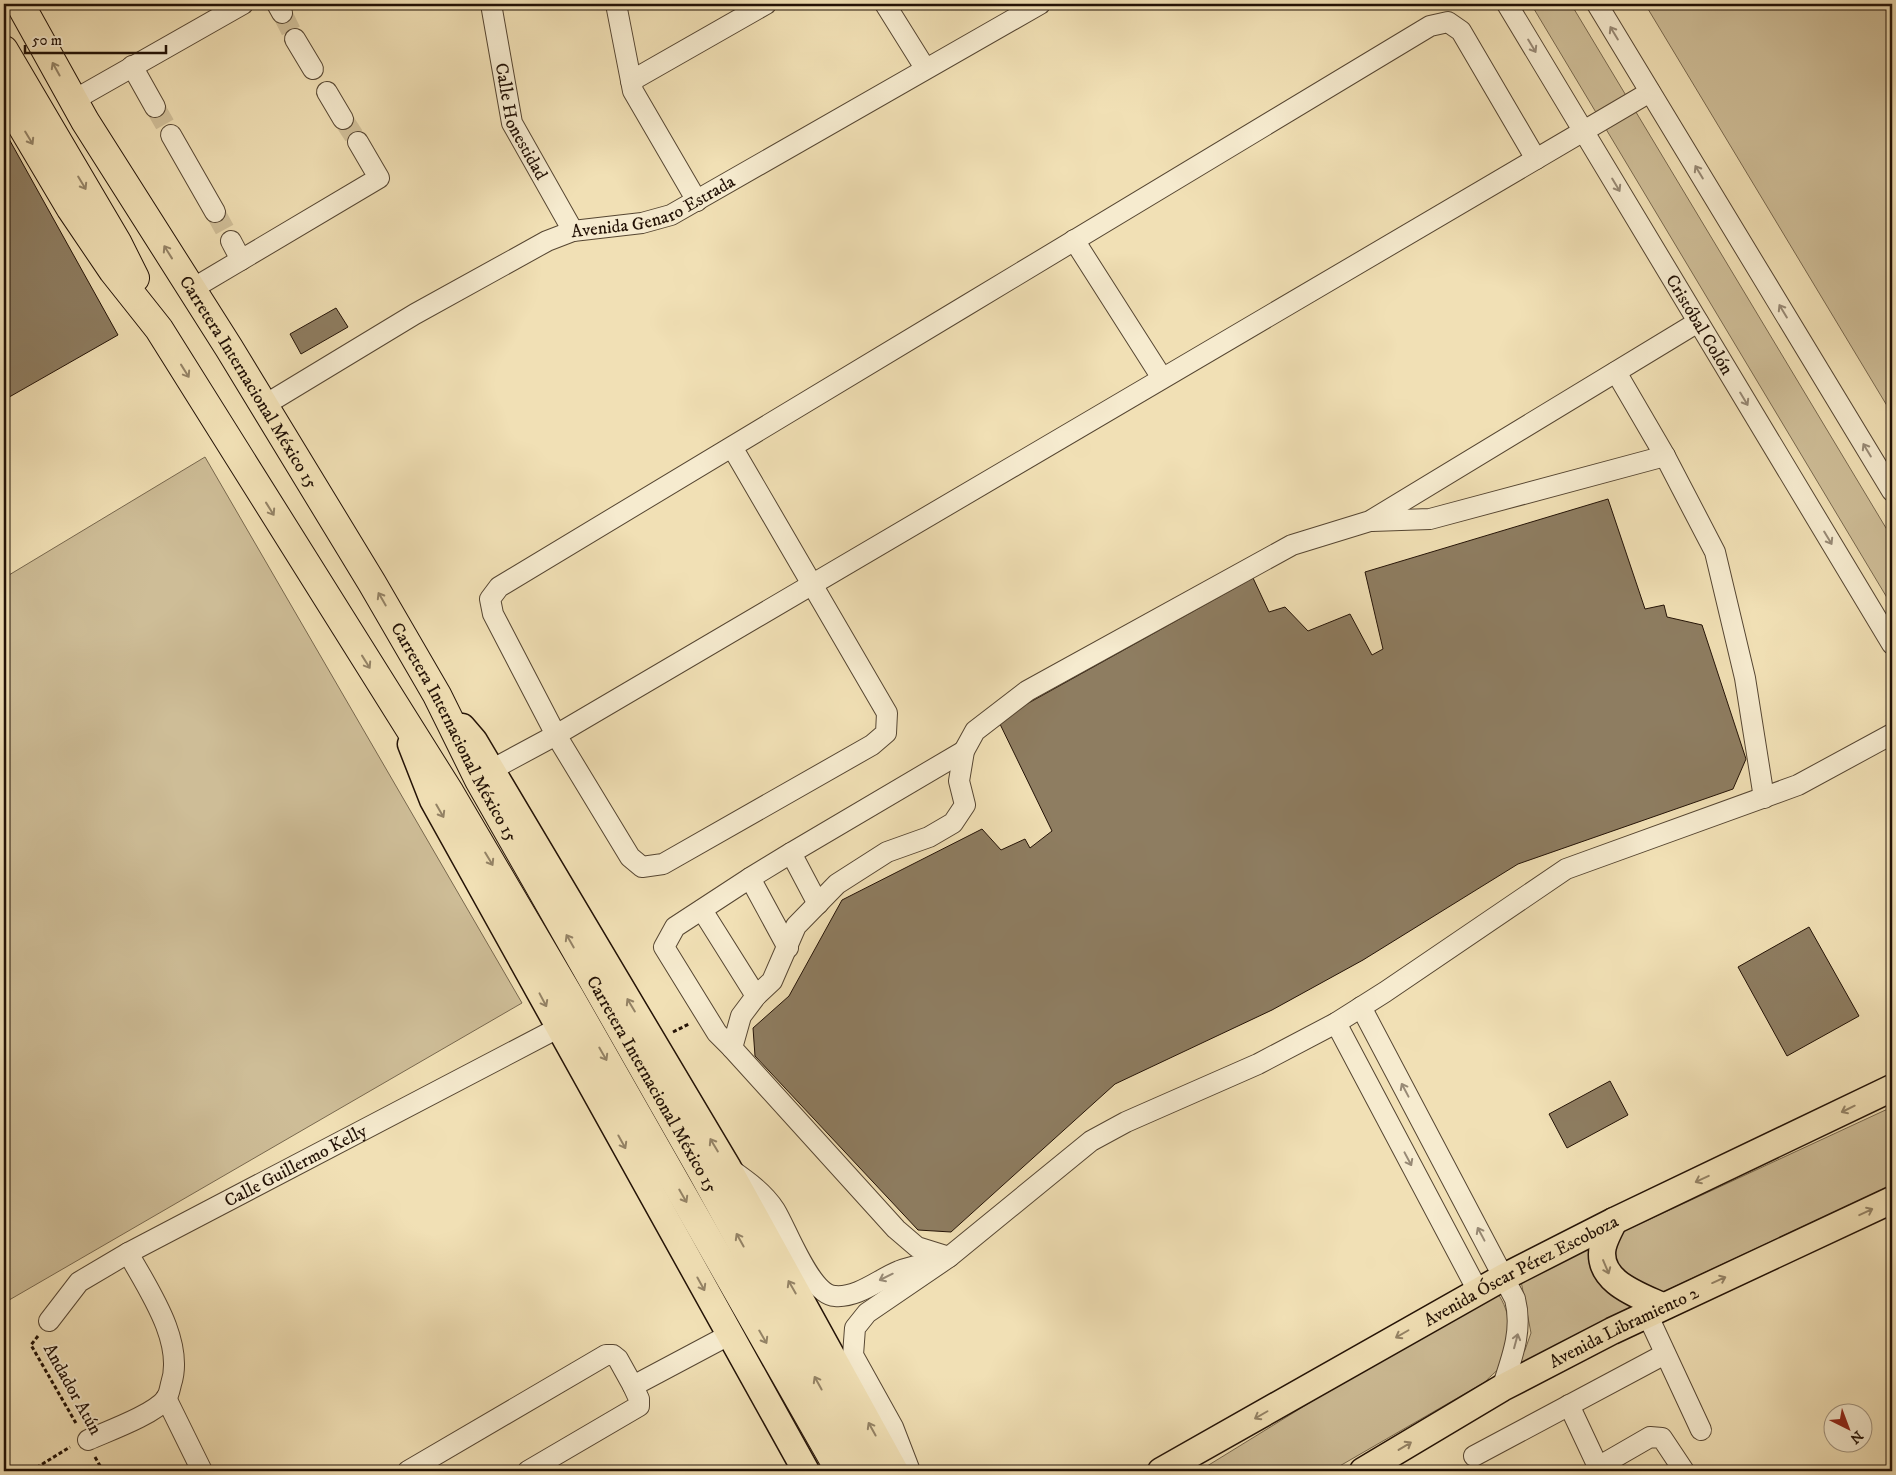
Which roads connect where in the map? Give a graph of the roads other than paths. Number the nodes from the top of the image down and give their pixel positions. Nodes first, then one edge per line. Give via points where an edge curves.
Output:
1 (20, 4) edge
2 (243, 4) edge
3 (492, 4) edge
4 (616, 4) edge
5 (766, 4) edge
6 (886, 4) edge
7 (1040, 4) edge
8 (1507, 4) edge
9 (1597, 4) edge
10 (295, 39) tunnel mouth
11 (4, 50) edge
12 (132, 66) junction
13 (925, 68) junction
14 (313, 69) dead end
15 (631, 81) junction
16 (327, 92) dead end
17 (1650, 92) junction
18 (4, 96) edge
19 (74, 100) junction
20 (155, 107) tunnel mouth
21 (343, 119) tunnel mouth
22 (1583, 131) junction
23 (171, 135) tunnel mouth
24 (358, 142) tunnel mouth
25 (1536, 159) junction
26 (697, 201) junction
27 (215, 212) tunnel mouth
28 (573, 230) junction
29 (231, 240) tunnel mouth
30 (1074, 240) junction
31 (241, 260) junction
32 (192, 289) junction
33 (1698, 322) junction
34 (159, 330) junction
35 (1616, 372) junction
36 (1162, 378) junction
37 (263, 406) junction
38 (732, 447) junction
39 (1665, 456) junction
40 (1892, 491) edge
41 (1370, 521) junction
42 (813, 584) junction
43 (1892, 644) edge
44 (437, 695) junction
45 (401, 718) junction
46 (1892, 734) edge
47 (556, 735) junction
48 (964, 751) junction
49 (491, 770) junction
50 (1764, 798) junction
51 (791, 853) junction
52 (750, 878) junction
53 (818, 904) junction
54 (702, 910) junction
55 (788, 948) junction
56 (756, 996) junction
57 (1361, 1007) junction
58 (1336, 1023) junction
59 (558, 1028) junction
60 (732, 1048) junction
61 (1892, 1088) edge
62 (728, 1168) junction
63 (1892, 1200) edge
64 (1614, 1221) junction
65 (128, 1253) junction
66 (949, 1257) junction
67 (1504, 1277) junction
68 (1478, 1291) junction
69 (1654, 1310) junction
70 (49, 1321) road end
71 (730, 1335) junction
72 (1666, 1354) junction
73 (633, 1386) junction
74 (1502, 1388) junction
75 (166, 1398) junction
76 (1569, 1405) junction
77 (1701, 1430) dead end
78 (85, 1442) road end
79 (1474, 1456) dead end
80 (1599, 1469) edge
81 (202, 1471) edge
82 (408, 1471) edge
83 (528, 1471) edge
84 (806, 1471) edge
85 (840, 1471) edge
86 (867, 1471) edge
87 (895, 1471) edge
88 (910, 1471) edge
89 (1161, 1471) edge
90 (1364, 1471) edge
91 (1684, 1471) edge

19 -> 1 highway, Carretera Internacional México 15
2 - 12 street
3 - 28 street, Calle Honestidad via 512,123
4 - 15 street
5 - 15 street
6 - 13 street
7 - 13 street, Avenida Genaro Estrada
8 -> 22 street, Cristóbal Colón
17 -> 9 street
10 - 14 street
11 -> 34 highway via 117,242
12 - 19 street
12 - 20 street
13 - 26 street, Avenida Genaro Estrada
15 - 26 street via 633,91
16 - 21 street
17 - 22 street
40 -> 17 street
18 -> 34 highway, Carretera Internacional México 15 via 87,232
32 -> 19 highway, Carretera Internacional México 15
22 - 25 street
22 -> 33 street, Cristóbal Colón
23 - 27 street
24 - 31 street via 379,178
25 - 30 street via 1461,31 1448,22 1430,26
25 - 36 street
26 - 28 street, Avenida Genaro Estrada via 671,215 642,223
28 - 37 street, Avenida Genaro Estrada via 415,314
29 - 31 street
30 - 36 street
30 - 38 street
31 - 32 street
32 - 37 highway, Carretera Internacional México 15
33 - 35 street
33 -> 43 street, Cristóbal Colón
34 -> 45 highway, Carretera Internacional México 15
35 - 39 street
35 - 41 street
36 - 42 street
44 -> 37 highway, Carretera Internacional México 15 via 372,582
38 - 42 street
38 - 47 street via 499,587 490,599 493,614
39 - 41 street via 1430,519
39 - 50 street via 1715,552 1745,678
41 - 48 street via 1292,544 1028,691 975,731
42 - 47 street
42 - 47 street via 887,713 886,734 872,745 663,864 642,867 630,856
44 - 49 main road via 474,741
86 -> 44 highway, Carretera Internacional México 15 via 703,1173 479,780
45 -> 59 main road via 433,800
45 -> 85 highway, Carretera Internacional México 15 via 450,793 570,997
46 - 50 street via 1798,785
47 - 49 street
48 - 51 street
48 - 53 street via 960,781 965,805 953,823 887,852 837,884
62 -> 49 main road
50 - 57 street via 1566,870
51 - 52 street
51 - 53 street
52 - 54 street
52 - 55 street
53 - 55 street via 796,926
54 - 56 street
54 - 60 street via 675,927 664,947 716,1033
55 - 56 street via 772,981
56 - 60 street via 740,1016
57 - 58 street
67 -> 57 street
58 - 66 street via 1258,1064 1126,1122 1091,1141
58 -> 68 street
59 - 65 street, Calle Guillermo Kelly
59 -> 71 main road
60 - 66 street via 896,1229 917,1247
61 -> 64 main road, Avenida Óscar Pérez Escoboza
66 -> 62 street via 899,1271 853,1294 834,1296 820,1289 806,1270 775,1210 759,1190
87 -> 62 main road
69 -> 63 main road, Avenida Libramiento 2
64 - 67 main road, Avenida Óscar Pérez Escoboza
64 -> 69 main road via 1603,1246 1602,1259 1608,1274
65 - 70 street, Calle Guillermo Kelly via 79,1282
65 - 75 street via 162,1315 172,1348 175,1371
66 - 88 street via 867,1313 855,1328 853,1355 893,1427
67 - 68 main road, Avenida Óscar Pérez Escoboza
74 -> 67 street via 1519,1324 1515,1299
68 -> 89 main road, Avenida Óscar Pérez Escoboza
69 - 72 street
69 - 74 main road, Avenida Libramiento 2
71 - 73 street
71 - 84 main road
72 - 76 street
72 - 77 street
73 - 82 street via 618,1359 606,1355
73 - 83 street via 638,1406
90 -> 74 main road, Avenida Libramiento 2
75 - 78 street via 143,1415
75 - 81 street
76 - 79 street
76 - 80 street
80 - 91 street via 1650,1437 1662,1438

